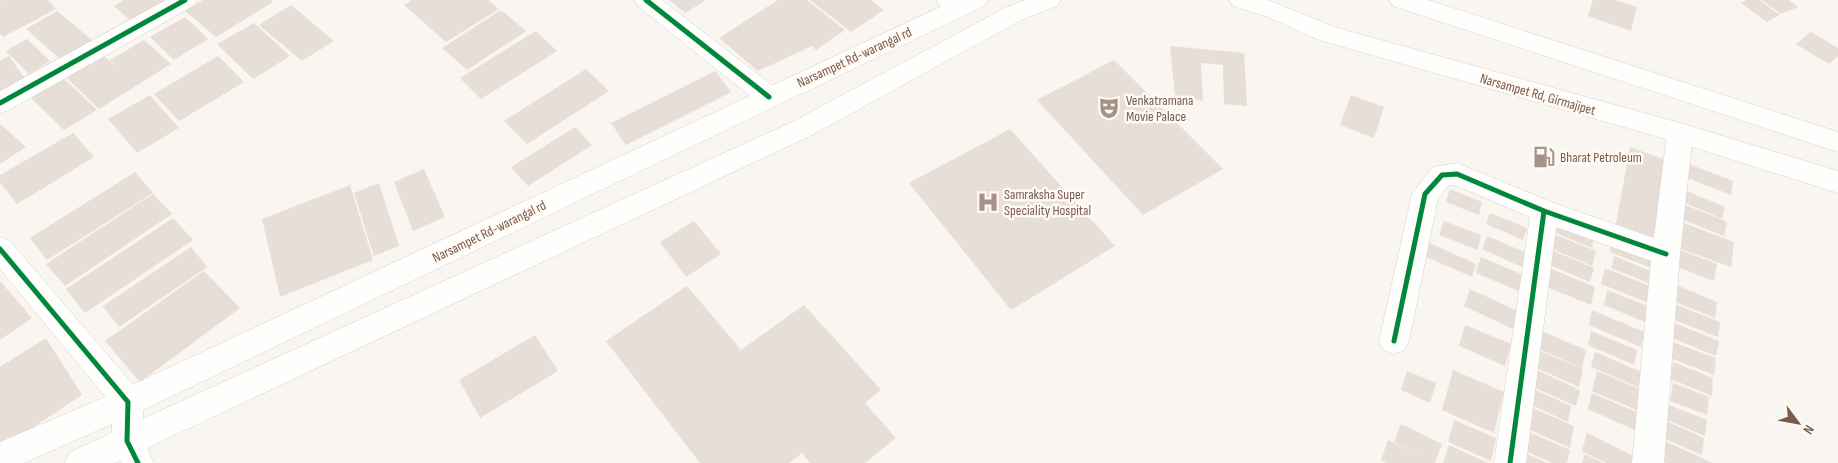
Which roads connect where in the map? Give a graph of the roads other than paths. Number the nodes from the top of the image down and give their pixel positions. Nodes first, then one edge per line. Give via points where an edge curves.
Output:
1 (185, 0) edge
2 (646, 0) edge
3 (1049, 0) edge
4 (1241, 0) edge
5 (1401, 0) edge
6 (961, 3) edge
7 (769, 97) junction
8 (0, 104) edge
9 (1680, 133) junction
10 (1838, 142) edge
11 (1838, 182) edge
12 (1544, 211) junction
13 (0, 249) edge
14 (1666, 254) junction
15 (1394, 340) dead end
16 (128, 402) junction
17 (132, 452) edge
18 (0, 458) edge
19 (81, 463) edge
20 (1510, 463) edge
21 (1648, 463) edge

1 - 8 main road
2 - 7 main road
3 - 17 main road via 1013,14 803,128
4 - 9 main road, Narsampet Rd, Girmajipet via 1276,11 1327,34
5 - 10 main road
6 - 7 main road, Narsampet Rd-warangal rd
7 - 16 main road, Narsampet Rd-warangal rd
9 - 11 main road, Narsampet Rd, Girmajipet
9 - 14 main road
12 - 14 main road
12 - 15 main road via 1457,174 1442,175 1425,194
12 - 20 main road
13 - 16 main road
14 - 21 main road
16 - 17 main road
16 - 18 main road, Narsampet Rd-warangal rd
17 - 19 main road

